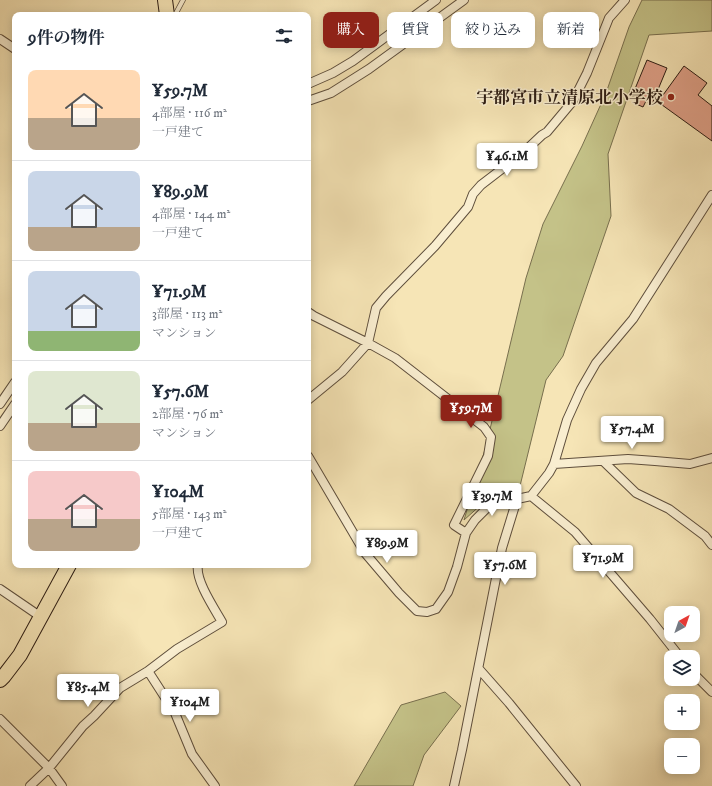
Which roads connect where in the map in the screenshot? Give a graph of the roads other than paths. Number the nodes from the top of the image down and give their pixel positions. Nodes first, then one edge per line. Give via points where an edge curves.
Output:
1 (165, 0) edge
2 (183, 0) edge
3 (436, 0) edge
4 (464, 0) edge
5 (625, 0) edge
6 (167, 12) edge
7 (177, 12) edge
8 (0, 39) edge
9 (12, 47) edge
10 (311, 83) edge
11 (311, 100) edge
12 (712, 195) edge
13 (311, 314) edge
14 (368, 343) junction
15 (12, 386) edge
16 (311, 398) edge
17 (0, 404) edge
18 (12, 408) edge
19 (0, 426) edge
20 (712, 458) edge
21 (311, 461) edge
22 (603, 461) junction
23 (554, 464) junction
24 (532, 496) junction
25 (517, 499) junction
26 (466, 533) junction
27 (712, 545) edge
28 (67, 568) edge
29 (197, 568) edge
30 (0, 589) edge
31 (41, 617) junction
32 (674, 650) edge
33 (479, 669) junction
34 (148, 671) junction
35 (0, 680) edge
36 (700, 680) edge
37 (712, 692) edge
38 (0, 719) edge
39 (49, 768) junction
40 (30, 786) edge
41 (62, 786) edge
42 (215, 786) edge
43 (454, 786) edge
44 (576, 786) edge

1 - 6 highway
2 - 7 lane
3 - 10 street via 353,61
4 - 11 street via 369,69 331,93
5 - 14 street via 609,18 573,101 547,132 481,184 473,194 468,207 435,246 386,296 376,308
8 - 9 street
12 - 23 street via 632,319 596,363 566,420
13 - 14 street
14 - 16 street via 342,372
14 - 26 street via 395,358 466,412 484,427 491,437 488,456 454,525
15 - 17 street
18 - 19 street
20 - 22 street via 690,464 628,459
21 - 26 street via 365,553 418,611 428,612 436,609 448,592
22 - 23 street
22 - 27 street via 636,493 669,509 705,536
23 - 24 street
24 - 25 street
24 - 32 street via 575,532
25 - 26 street via 497,501 475,520
25 - 33 street via 502,548
28 - 31 highway
29 - 34 street via 202,586 222,622 177,649
30 - 31 street
31 - 35 highway via 20,655
33 - 43 street
33 - 44 street
34 - 39 street via 120,688 83,726
34 - 42 street via 175,713 192,754
36 - 37 street
38 - 39 street
39 - 40 street
39 - 41 street

